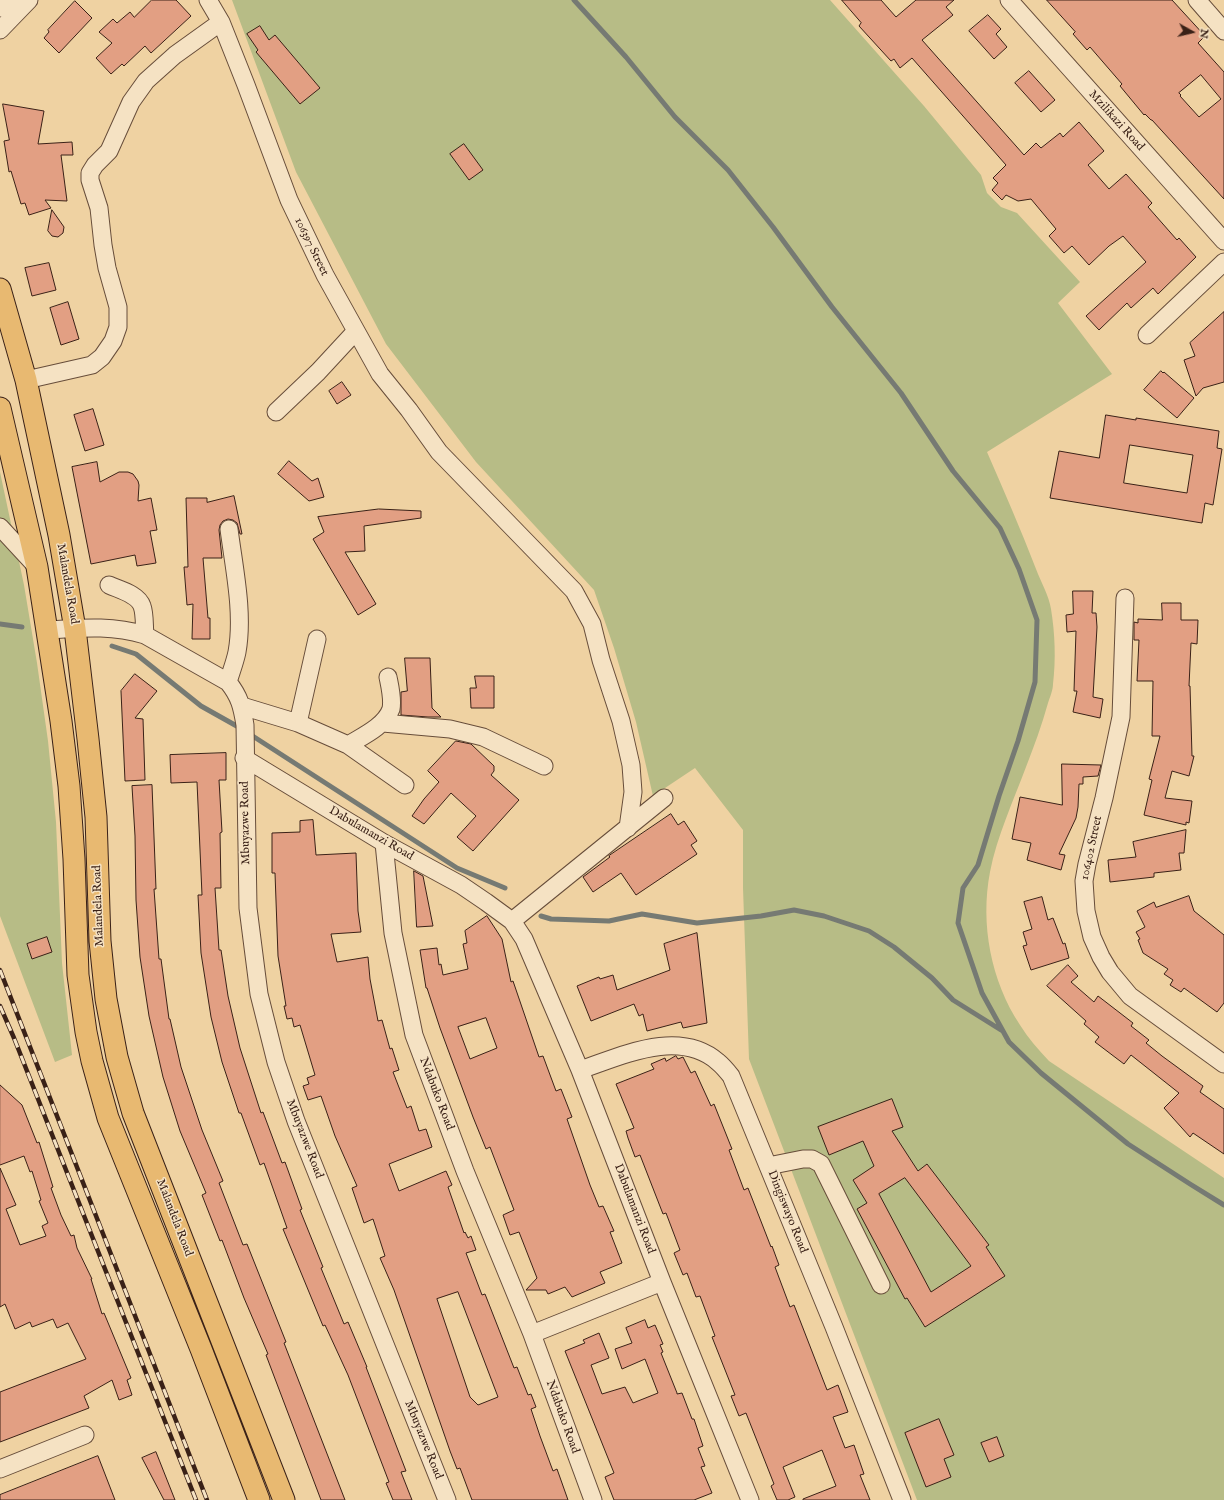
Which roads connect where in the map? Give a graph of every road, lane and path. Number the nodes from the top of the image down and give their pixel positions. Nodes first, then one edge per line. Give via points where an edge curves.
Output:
1 (11, 0) edge
2 (29, 0) edge
3 (208, 0) edge
4 (1009, 0) edge
5 (1197, 0) edge
6 (0, 8) edge
7 (220, 22) junction
8 (0, 30) edge
9 (1224, 31) edge
10 (1224, 241) edge
11 (1224, 262) edge
12 (0, 289) edge
13 (355, 332) junction
14 (1147, 335) dead end
15 (26, 380) junction
16 (0, 408) edge
17 (276, 412) dead end
18 (0, 527) edge
19 (229, 529) dead end
20 (37, 567) junction
21 (108, 585) dead end
22 (1125, 598) dead end
23 (75, 629) junction
24 (48, 630) junction
25 (145, 635) junction
26 (317, 640) dead end
27 (388, 677) dead end
28 (228, 682) junction
29 (242, 706) junction
30 (298, 723) junction
31 (383, 723) junction
32 (348, 746) junction
33 (244, 758) junction
34 (544, 766) dead end
35 (406, 785) dead end
36 (664, 798) dead end
37 (628, 828) junction
38 (384, 842) junction
39 (512, 921) junction
40 (1224, 1064) edge
41 (580, 1070) junction
42 (768, 1166) junction
43 (662, 1282) junction
44 (881, 1285) dead end
45 (532, 1334) junction
46 (85, 1435) dead end
47 (0, 1469) edge
48 (259, 1500) edge
49 (284, 1500) edge
50 (447, 1500) edge
51 (593, 1500) edge
52 (750, 1500) edge
53 (902, 1500) edge

1 - 6 street
2 - 8 street
3 - 7 street, 106397 Street
4 - 10 street, Mzilikazi Road
5 - 9 street
7 - 13 street, 106397 Street via 289,200
7 - 15 street via 175,55 146,81 131,102 109,151 90,173 99,208 107,268 118,306 118,327 113,341 102,357 92,365
11 - 14 street
12 - 15 main road, Malandela Road
13 - 17 street
13 - 37 street, 106397 Street via 380,374 440,452 574,591 592,624 621,721 631,765 633,792
15 - 23 main road, Malandela Road via 59,535
16 - 20 main road, Malandela Road
18 - 20 street
19 - 28 street via 238,594 238,632 237,653
20 - 24 main road, Malandela Road
21 - 25 street via 137,598 142,606
22 - 40 street, 106402 Street via 1121,717 1087,864 1084,881 1086,911 1092,938 1101,957 1130,996
23 - 24 street
23 - 25 street via 105,627
23 - 49 main road, Malandela Road via 96,817 102,970 110,1028 135,1119
24 - 48 main road, Malandela Road via 69,786 78,975 92,1061 108,1118
25 - 28 street
26 - 30 street
27 - 31 street via 391,709
28 - 29 street
29 - 30 street
29 - 33 street
30 - 32 street
31 - 32 street
31 - 34 street via 450,729 483,737
32 - 35 street
33 - 38 street, Dabulamanzi Road
33 - 50 street, Mbuyazwe Road via 248,908 259,994 276,1062 296,1121
36 - 37 street
37 - 39 street
38 - 39 street, Dabulamanzi Road via 461,885
38 - 45 street, Ndabuko Road via 393,933 414,1035 465,1171
39 - 41 street, Dabulamanzi Road via 533,958
41 - 42 street, Dingiswayo Road via 646,1049 665,1046 684,1047 704,1053 718,1062 731,1076
41 - 43 street, Dabulamanzi Road
42 - 44 street via 803,1159 812,1159 821,1164
42 - 53 street, Dingiswayo Road
43 - 45 street
43 - 52 street, Dabulamanzi Road
45 - 51 street, Ndabuko Road
46 - 47 street

